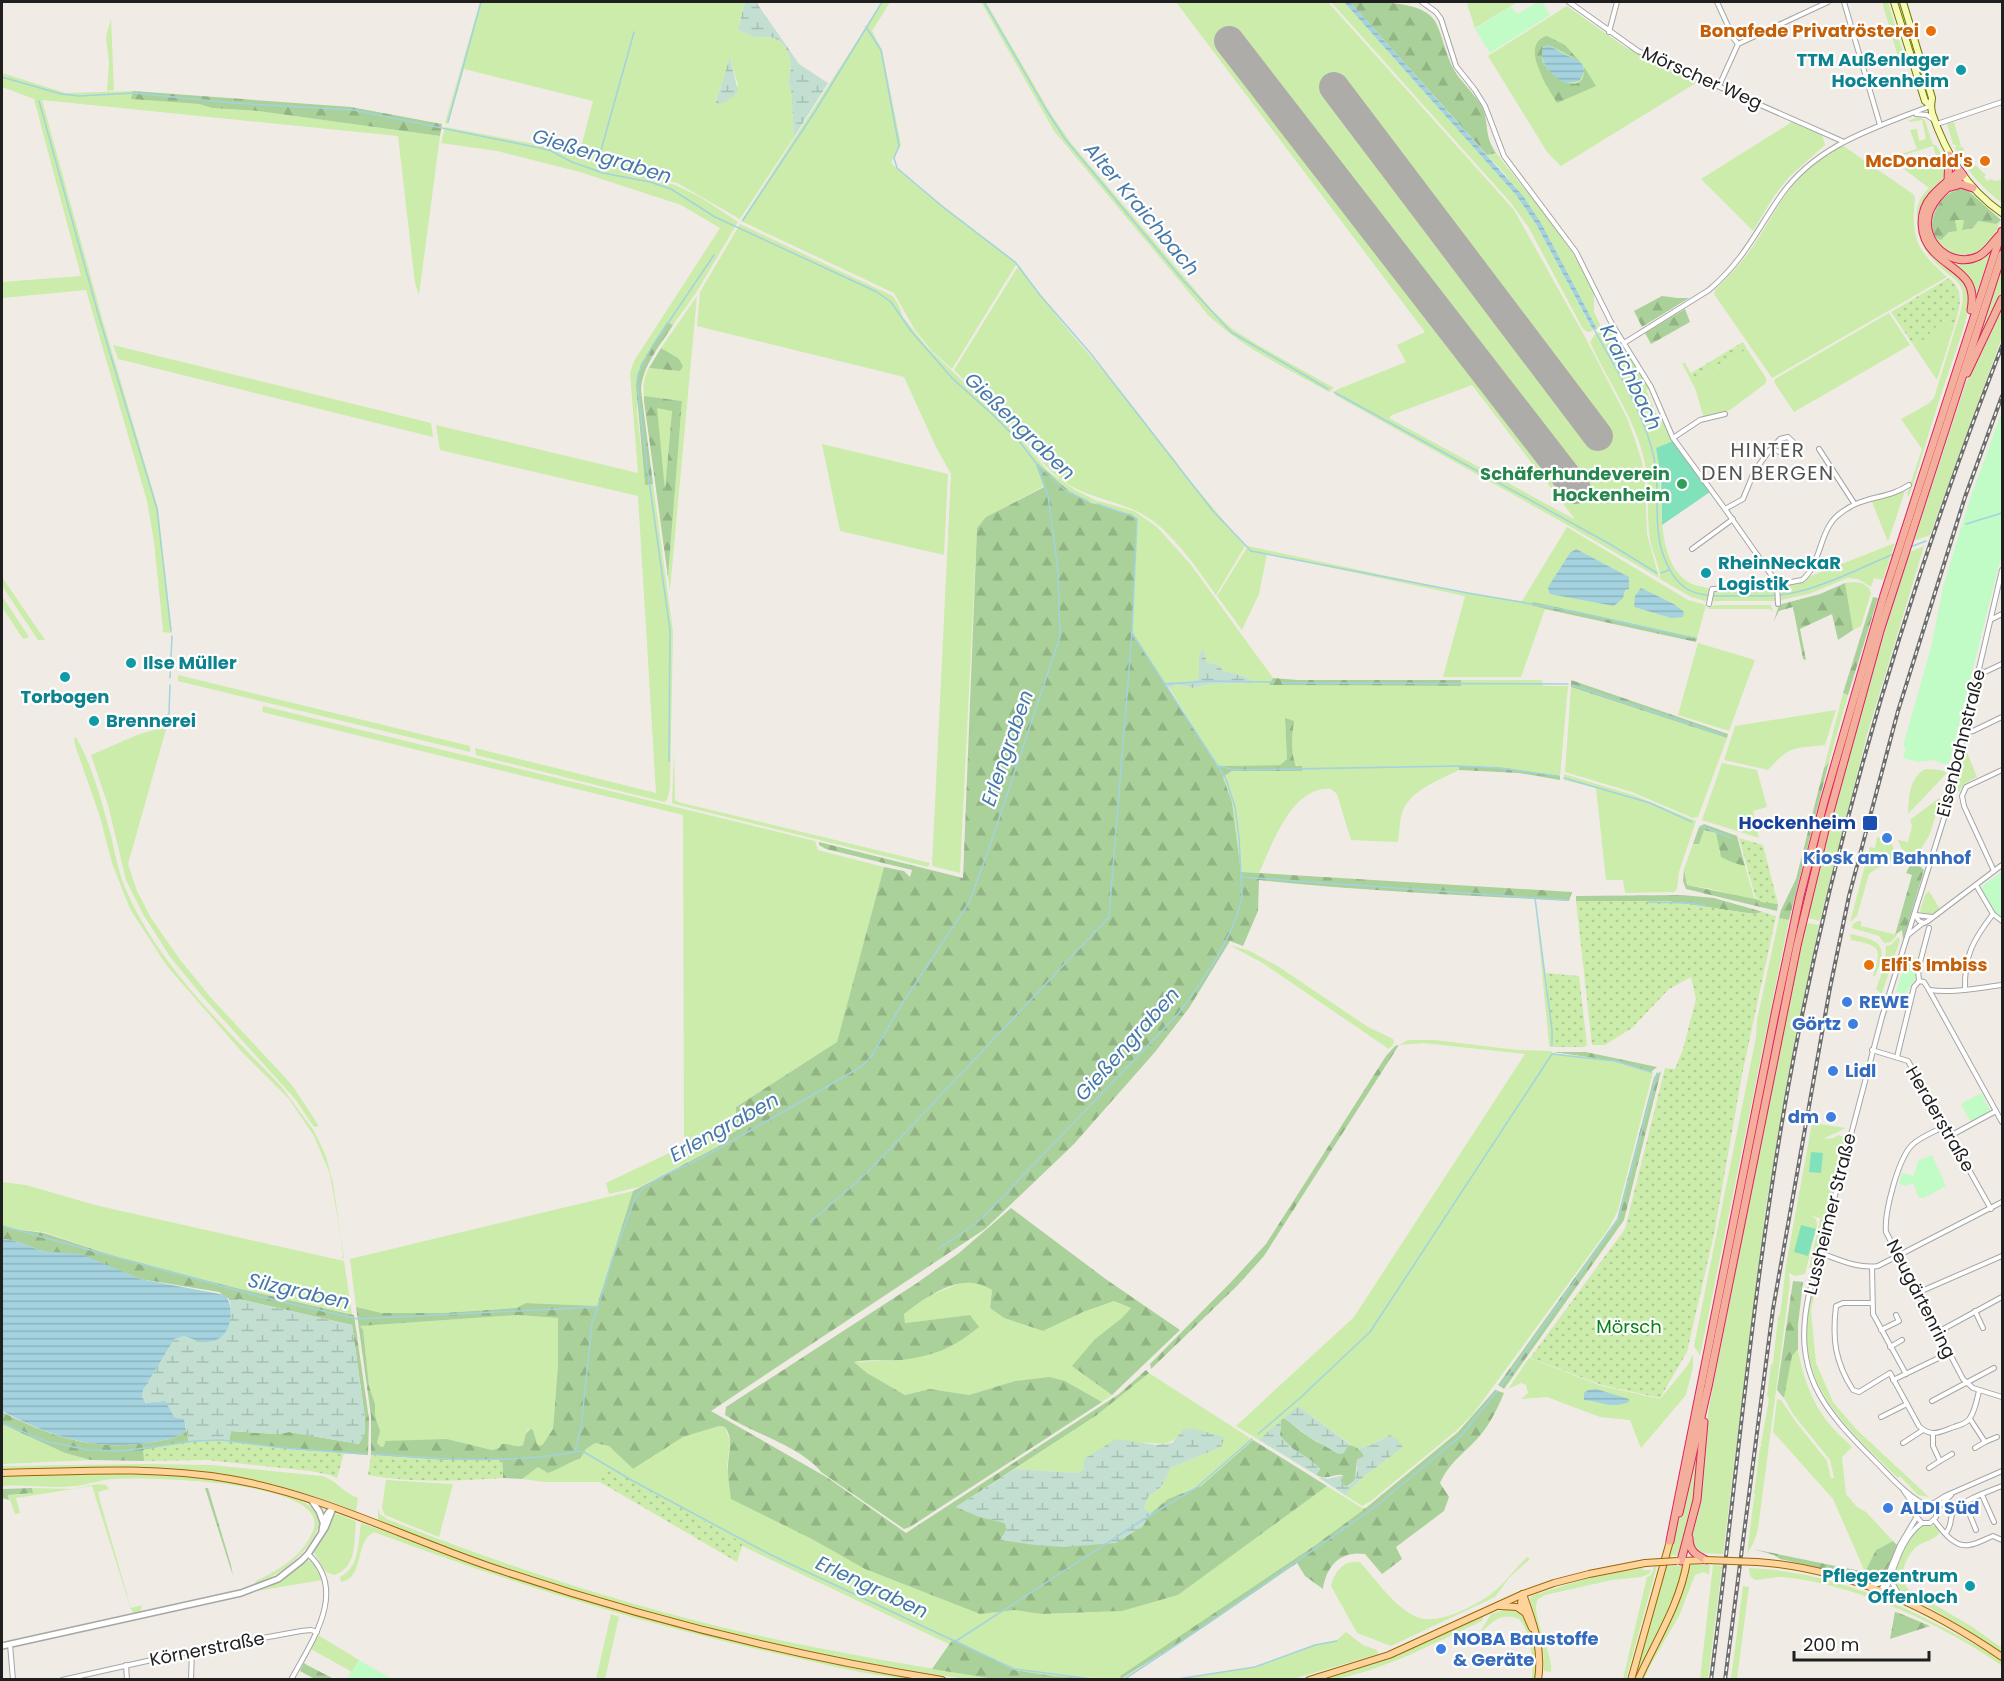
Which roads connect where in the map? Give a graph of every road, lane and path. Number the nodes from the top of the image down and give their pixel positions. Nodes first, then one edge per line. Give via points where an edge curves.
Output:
1 (1422, 2) edge
2 (1569, 2) edge
3 (1617, 2) edge
4 (1717, 2) edge
5 (1828, 2) edge
6 (1844, 2) edge
7 (1894, 2) edge
8 (1903, 2) edge
9 (1610, 32) junction
10 (1738, 44) junction
11 (1719, 86) junction
12 (2002, 102) edge
13 (1931, 106) junction
14 (1912, 113) junction
15 (1936, 123) junction
16 (1880, 125) junction
17 (1842, 141) junction
18 (1949, 155) junction
19 (1961, 173) junction
20 (1948, 181) junction
21 (1973, 188) junction
22 (1946, 190) junction
23 (2002, 212) edge
24 (2002, 231) edge
25 (2002, 254) edge
26 (2002, 298) edge
27 (1965, 341) junction
28 (1624, 343) junction
29 (1958, 388) junction
30 (1725, 414) dead end
31 (1673, 438) junction
32 (1819, 448) dead end
33 (1768, 451) junction
34 (1909, 484) dead end
35 (1854, 503) junction
36 (1725, 508) junction
37 (1733, 519) junction
38 (1692, 549) dead end
39 (2002, 570) edge
40 (1778, 586) junction
41 (1709, 601) dead end
42 (1778, 602) dead end
43 (2002, 614) edge
44 (1992, 619) junction
45 (2002, 664) edge
46 (1978, 671) junction
47 (2002, 717) edge
48 (1963, 733) junction
49 (2002, 770) edge
50 (2002, 865) edge
51 (1994, 871) junction
52 (1976, 885) junction
53 (1915, 914) junction
54 (1993, 914) junction
55 (1932, 917) junction
56 (2002, 921) edge
57 (1924, 923) junction
58 (1929, 928) dead end
59 (1908, 936) junction
60 (1919, 981) junction
61 (2002, 987) edge
62 (1929, 990) junction
63 (1965, 990) junction
64 (1872, 1050) junction
65 (1897, 1057) junction
66 (1996, 1111) junction
67 (2002, 1122) edge
68 (1945, 1126) junction
69 (1950, 1136) junction
70 (2002, 1202) edge
71 (1991, 1209) junction
72 (1820, 1253) junction
73 (2002, 1256) edge
74 (1899, 1257) junction
75 (1829, 1258) junction
76 (1818, 1259) junction
77 (1872, 1267) junction
78 (1917, 1293) junction
79 (2002, 1297) edge
80 (1872, 1303) junction
81 (1975, 1311) junction
82 (1896, 1315) dead end
83 (1983, 1328) dead end
84 (1881, 1330) junction
85 (1938, 1332) junction
86 (1902, 1340) dead end
87 (1890, 1347) junction
88 (1948, 1353) junction
89 (1994, 1368) dead end
90 (1906, 1374) junction
91 (1893, 1380) junction
92 (1967, 1384) junction
93 (1708, 1387) junction
94 (1979, 1390) junction
95 (2002, 1398) edge
96 (1932, 1401) dead end
97 (1907, 1404) junction
98 (1881, 1417) dead end
99 (1970, 1419) junction
100 (1923, 1430) junction
101 (1933, 1434) junction
102 (1997, 1437) dead end
103 (1985, 1442) junction
104 (1903, 1443) dead end
105 (1975, 1448) dead end
106 (1953, 1454) dead end
107 (1940, 1461) junction
108 (1929, 1467) dead end
109 (2002, 1471) edge
110 (2, 1473) edge
111 (1903, 1488) junction
112 (2002, 1488) edge
113 (1954, 1492) junction
114 (1982, 1495) junction
115 (312, 1501) junction
116 (1922, 1503) junction
117 (1965, 1503) junction
118 (1931, 1504) junction
119 (333, 1508) junction
120 (1916, 1508) junction
121 (1936, 1509) junction
122 (1916, 1518) junction
123 (1934, 1520) junction
124 (323, 1522) junction
125 (1994, 1522) dead end
126 (1922, 1523) junction
127 (1976, 1530) dead end
128 (322, 1531) junction
129 (1689, 1533) junction
130 (1946, 1533) junction
131 (2002, 1540) edge
132 (1670, 1541) junction
133 (308, 1554) junction
134 (1706, 1560) junction
135 (1682, 1561) junction
136 (1888, 1578) junction
137 (1868, 1587) junction
138 (1883, 1592) junction
139 (1523, 1594) junction
140 (1910, 1603) junction
141 (1495, 1606) junction
142 (1525, 1612) junction
143 (317, 1632) junction
144 (1536, 1636) junction
145 (10, 1643) junction
146 (2, 1646) edge
147 (192, 1651) junction
148 (2002, 1657) edge
149 (126, 1665) junction
150 (69, 1679) edge
151 (13, 1680) edge
152 (62, 1680) edge
153 (127, 1680) edge
154 (191, 1680) edge
155 (291, 1680) edge
156 (942, 1680) edge
157 (1309, 1680) edge
158 (1538, 1680) edge
159 (1631, 1680) edge
160 (1638, 1680) edge

1 - 28 street via 1441,19 1456,66 1485,106 1504,156 1576,252
2 - 9 street, Mörscher Weg
3 - 9 street
4 - 10 street
5 - 10 street
6 - 16 street
7 - 13 main road via 1924,100
8 - 13 main road via 1932,98
9 - 11 street, Mörscher Weg via 1638,51
10 - 11 street
11 - 17 street, Mörscher Weg
12 - 15 street
13 - 14 street
13 - 15 main road
14 - 15 street via 1923,114
14 - 16 street
15 - 18 main road
16 - 17 street
17 - 28 street via 1811,162 1792,182 1748,249 1722,279
18 - 19 main road
18 - 20 highway
19 - 20 highway
19 - 21 main road
19 - 22 highway
20 - 27 highway via 1925,207 1922,231 1933,251 1958,270 1971,288 1973,304
21 - 22 highway via 1961,184
21 - 23 main road
22 - 24 highway via 1934,203 1928,223 1929,234 1940,252 1959,259 1975,257 1987,250
24 - 27 highway
25 - 29 highway
26 - 29 highway
27 - 132 highway via 1840,744 1794,925
28 - 31 street via 1651,387
29 - 93 highway via 1846,747 1782,1016
30 - 31 street via 1700,420
31 - 36 street
32 - 35 street
33 - 33 street via 1788,437 1796,445 1785,454
33 - 36 street via 1743,499
34 - 35 street via 1893,493
35 - 40 street via 1830,524 1805,577
36 - 37 street
37 - 38 street
37 - 40 street
39 - 44 street, Eisenbahnstraße
40 - 41 street via 1712,588
40 - 42 street
43 - 44 street
44 - 46 street, Eisenbahnstraße
45 - 46 street
46 - 48 street, Eisenbahnstraße
47 - 48 street
48 - 53 street, Eisenbahnstraße via 1945,814
49 - 51 street via 1966,787 1962,796
50 - 51 street
51 - 52 street
52 - 54 street
52 - 55 street
53 - 55 street
53 - 57 street
53 - 59 street, Lussheimer Straße
54 - 56 street
54 - 63 street via 1970,951
55 - 57 street
57 - 59 street
58 - 60 street via 1918,970
59 - 64 street, Lussheimer Straße
60 - 62 street
60 - 65 street via 1914,987
61 - 63 street
62 - 63 street
62 - 66 street
64 - 65 street, Herderstraße
64 - 72 street, Lussheimer Straße
65 - 68 street, Herderstraße via 1908,1061
66 - 67 street
66 - 69 street
68 - 69 street, Herderstraße
68 - 74 street, Neugärtenring via 1916,1141 1904,1158 1885,1224
69 - 71 street, Herderstraße
70 - 71 street
71 - 74 street
72 - 75 street
72 - 76 street, Lussheimer Straße
73 - 78 street
74 - 77 street
74 - 78 street, Neugärtenring
75 - 76 street
75 - 77 street
76 - 111 street, Lussheimer Straße via 1804,1321 1804,1350 1811,1378 1834,1419
77 - 80 street
78 - 85 street, Neugärtenring
79 - 81 street
80 - 84 street
80 - 91 street via 1838,1305 1837,1359 1851,1388 1857,1392 1890,1373
81 - 83 street
81 - 85 street
82 - 84 street via 1899,1321
84 - 87 street
85 - 88 street, Neugärtenring
86 - 87 street
87 - 90 street
88 - 90 street
88 - 92 street, Neugärtenring
89 - 92 street
90 - 91 street
91 - 97 street
92 - 94 street
92 - 96 street
93 - 129 highway via 1699,1489
93 - 132 highway
94 - 95 street
94 - 99 street
97 - 98 street
97 - 100 street
99 - 101 street
99 - 103 street
100 - 101 street
100 - 104 street
101 - 107 street via 1933,1446
102 - 103 street
103 - 105 street
106 - 107 street
107 - 108 street
109 - 113 street
110 - 115 main road via 136,1470 201,1474 272,1488
111 - 116 street, Lussheimer Straße
111 - 120 street, Lussheimer Straße
112 - 114 street
113 - 118 street
113 - 121 street
114 - 117 street
114 - 125 street
115 - 119 main road
115 - 124 street
116 - 118 street
116 - 120 street
117 - 127 street
117 - 130 street via 1952,1513 1952,1525
118 - 121 street
119 - 124 street
119 - 128 street
119 - 156 main road via 488,1566 646,1616 783,1649
120 - 122 street
121 - 123 street
122 - 126 street
122 - 136 street via 1900,1545
123 - 126 street
123 - 130 street
124 - 128 street
126 - 136 street via 1908,1538
128 - 133 street
129 - 134 highway via 1690,1548
129 - 135 highway
130 - 131 street via 1964,1546 1993,1536
132 - 159 main road
133 - 143 street via 320,1566 325,1580 325,1613
133 - 145 street via 278,1579 254,1589
134 - 135 main road
134 - 137 main road, bridge via 1757,1562 1807,1570
135 - 139 main road, bridge via 1646,1563 1589,1574
135 - 160 main road via 1680,1590
136 - 137 street
136 - 138 street
136 - 140 street
137 - 138 main road
138 - 140 main road
139 - 141 main road
139 - 142 main road
139 - 144 main road
140 - 148 main road
141 - 142 main road via 1517,1607
141 - 157 main road via 1389,1654
142 - 144 main road
143 - 147 street, Körnerstraße via 301,1631
143 - 155 street
144 - 158 main road
145 - 146 street
145 - 151 street
147 - 149 street, Körnerstraße
147 - 154 street
149 - 150 street, Körnerstraße
149 - 153 street
150 - 152 street, Körnerstraße

